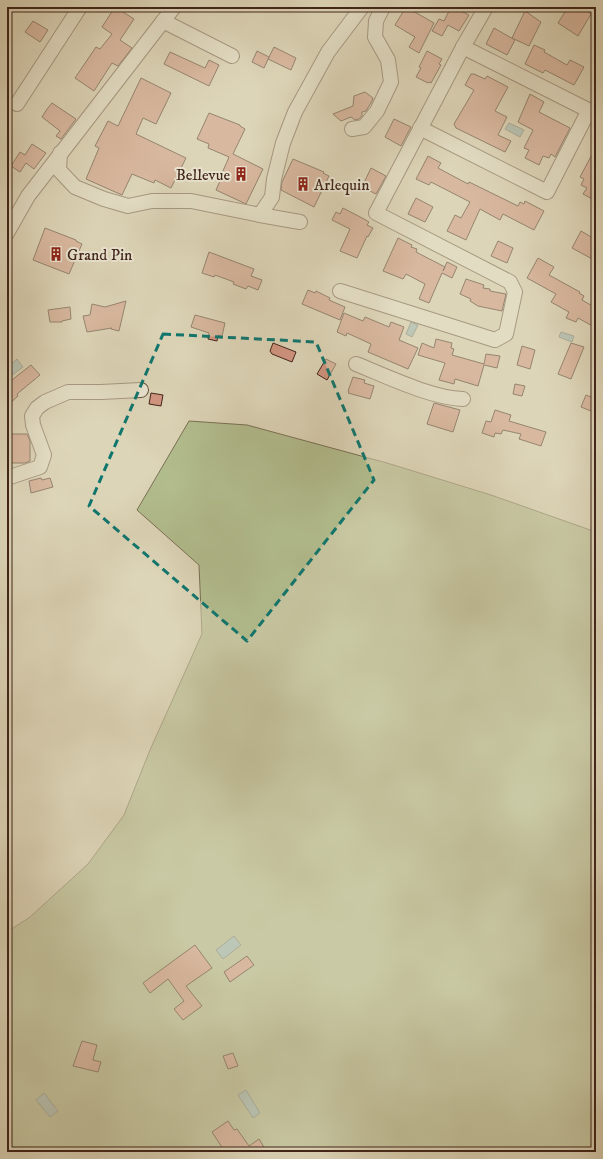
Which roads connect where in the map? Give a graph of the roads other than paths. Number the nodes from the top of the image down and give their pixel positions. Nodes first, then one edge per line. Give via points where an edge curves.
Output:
1 (80, 7) edge
2 (174, 7) edge
3 (362, 7) edge
4 (383, 7) edge
5 (486, 7) edge
6 (163, 21) junction
7 (463, 47) junction
8 (232, 56) dead end
9 (17, 104) dead end
10 (592, 112) edge
11 (420, 128) junction
12 (352, 129) dead end
13 (60, 153) junction
14 (260, 215) junction
15 (300, 222) dead end
16 (7, 233) edge
17 (340, 291) dead end
18 (356, 364) dead end
19 (141, 390) dead end
20 (463, 399) dead end
21 (7, 478) edge

1 - 9 street
2 - 6 street
3 - 14 street via 328,52 295,112 283,143 272,197
4 - 12 street via 376,21 375,37 388,60 391,82 377,111 364,127
5 - 7 street
6 - 8 street
6 - 13 street
7 - 10 street
7 - 11 street
10 - 11 street via 547,192
11 - 17 street via 376,213 510,282 515,292 506,334 495,340
13 - 14 street via 59,170 75,187 104,199 128,206 152,201 192,201
13 - 16 street via 28,196
14 - 15 street
18 - 20 street via 418,388 453,399
19 - 21 street via 68,392 45,402 32,416 44,455 40,467

